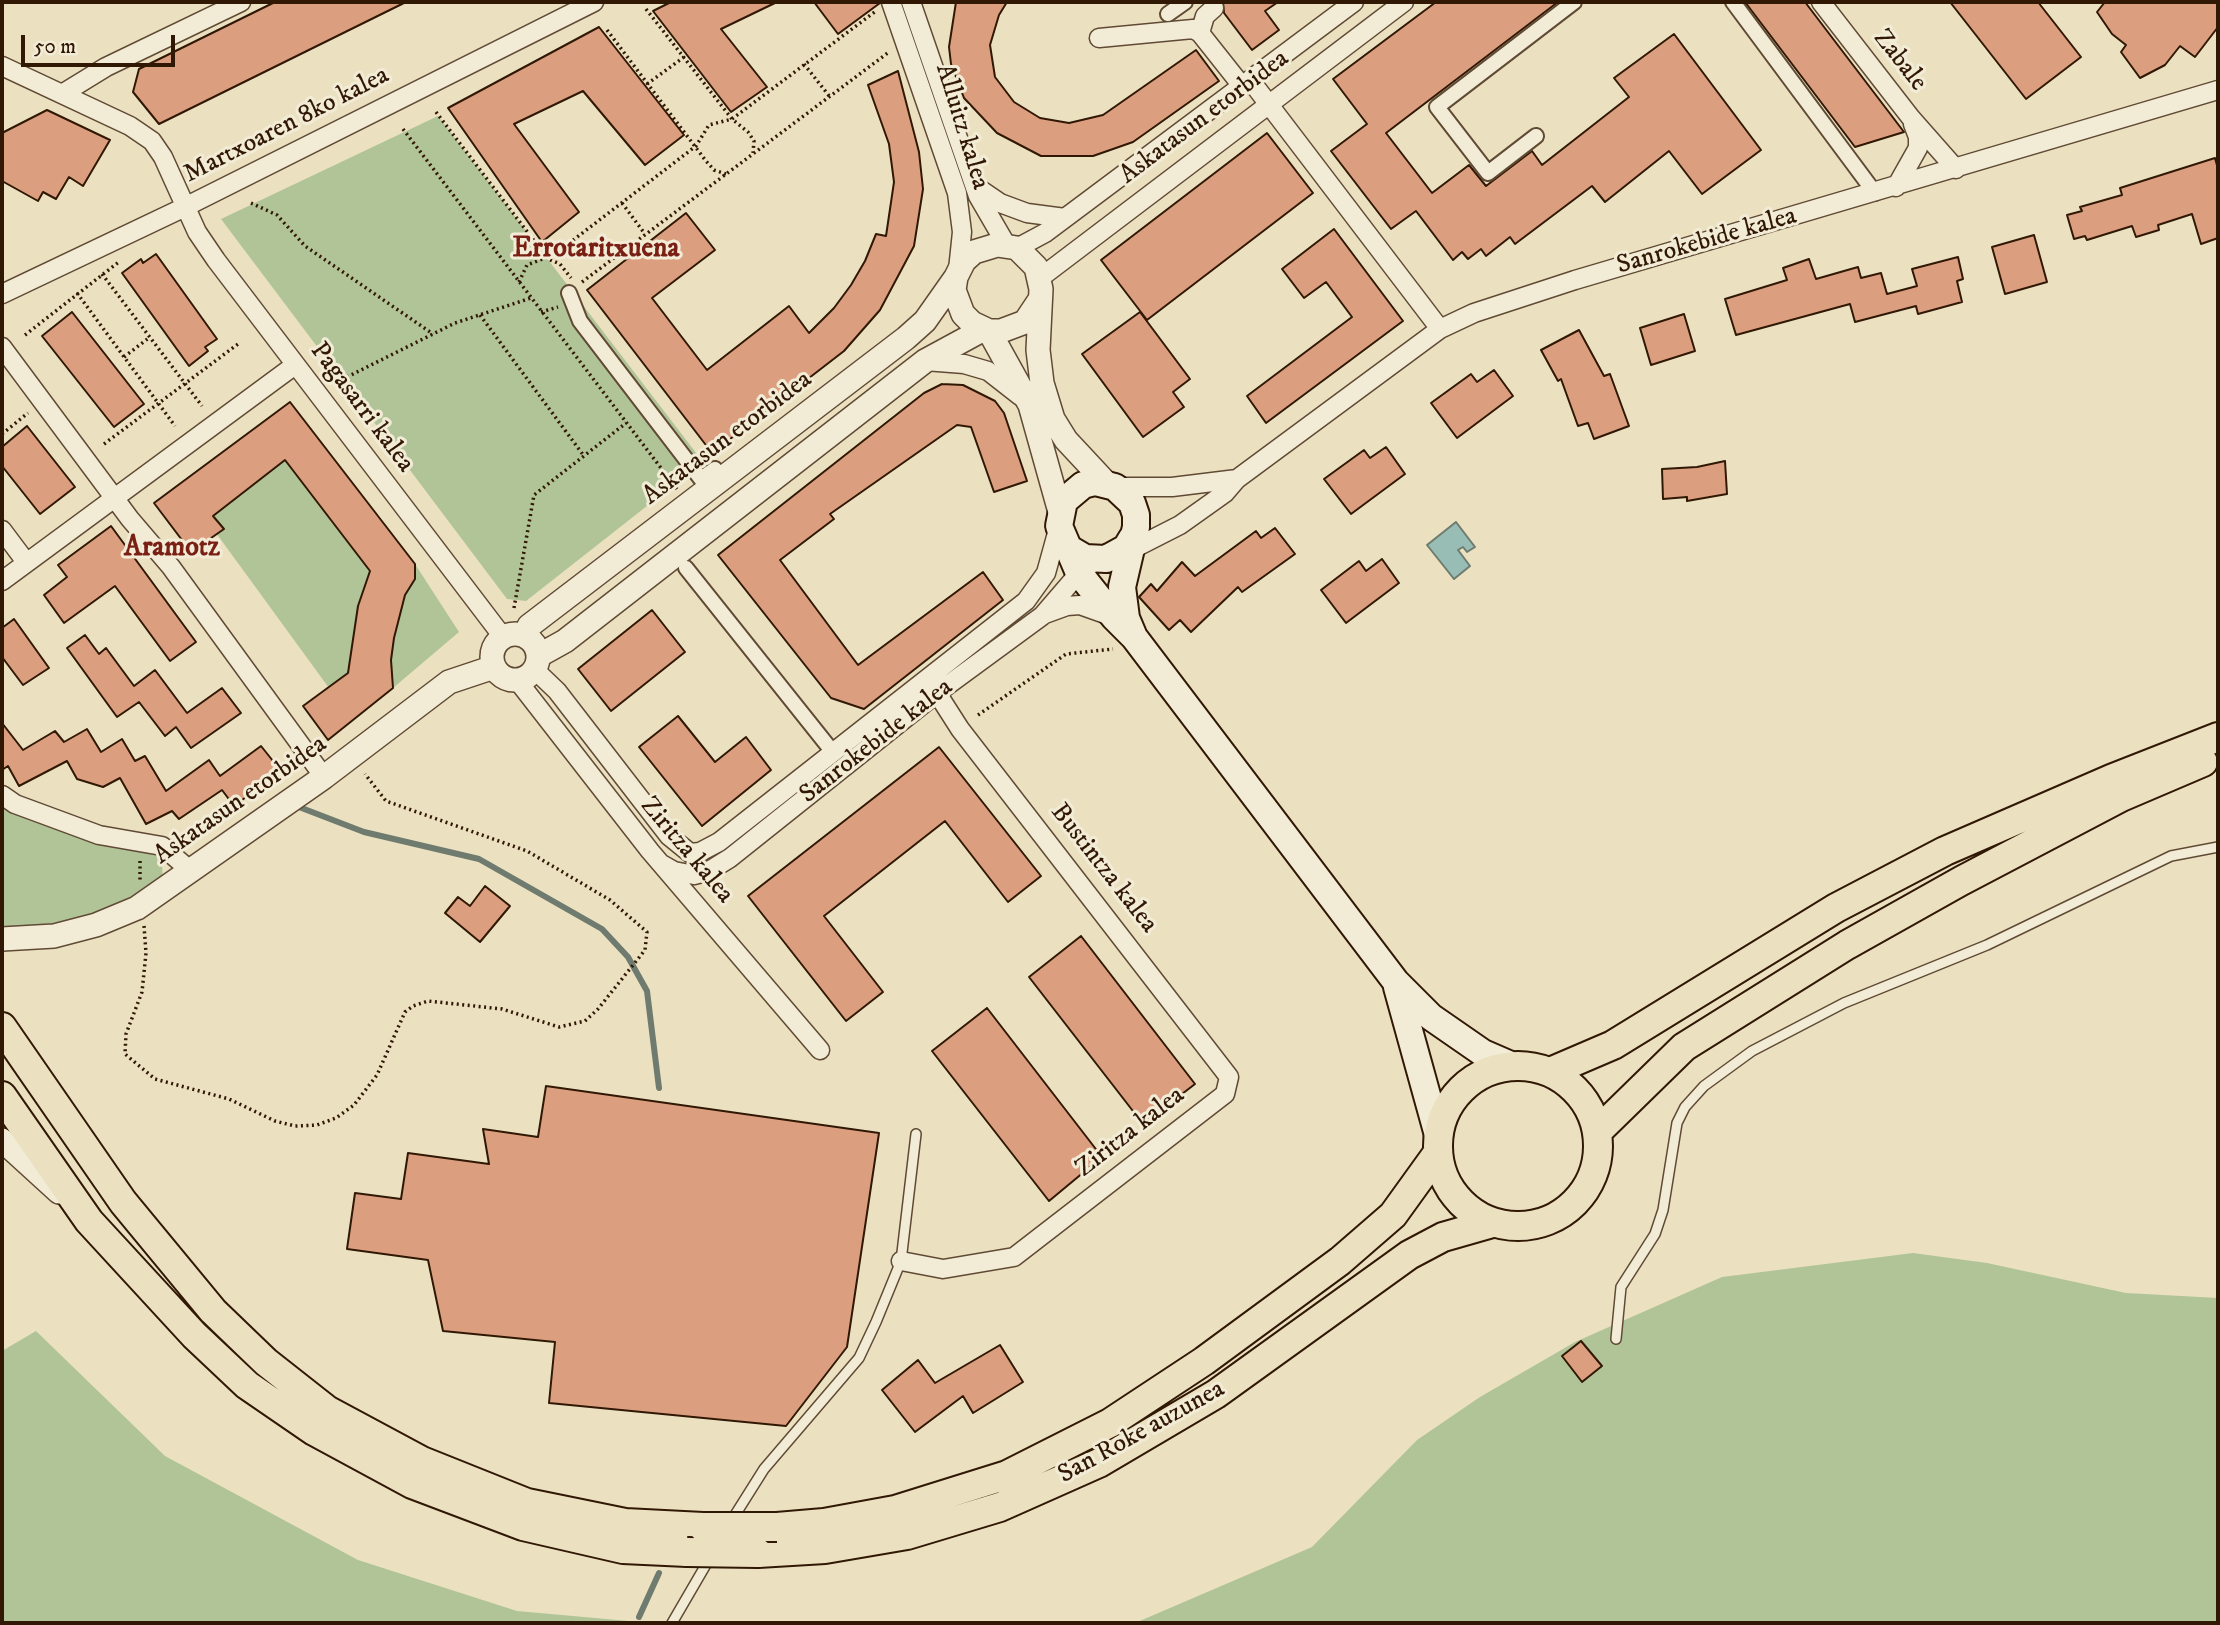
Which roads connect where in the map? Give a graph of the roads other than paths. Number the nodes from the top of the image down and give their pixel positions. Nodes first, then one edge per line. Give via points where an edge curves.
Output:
1 (241, 2) edge
2 (594, 2) edge
3 (911, 2) edge
4 (1185, 2) edge
5 (1354, 2) edge
6 (1404, 2) edge
7 (1574, 2) edge
8 (1733, 2) edge
9 (1821, 2) edge
10 (886, 5) edge
11 (1214, 8) dead end
12 (1168, 14) dead end
13 (1200, 33) junction
14 (1099, 38) dead end
15 (2, 66) edge
16 (1247, 83) junction
17 (2218, 90) edge
18 (62, 94) junction
19 (1268, 104) junction
20 (1911, 118) junction
21 (1536, 136) dead end
22 (1956, 169) junction
23 (975, 186) junction
24 (1896, 187) junction
25 (1875, 193) junction
26 (185, 207) junction
27 (1065, 218) junction
28 (1012, 247) junction
29 (957, 274) junction
30 (1040, 278) junction
31 (569, 293) road end
32 (2, 294) edge
33 (1039, 301) junction
34 (1440, 329) junction
35 (986, 330) junction
36 (2, 347) edge
37 (925, 361) junction
38 (295, 365) junction
39 (1030, 405) junction
40 (715, 469) dead end
41 (1237, 479) junction
42 (1111, 485) junction
43 (114, 497) junction
44 (1062, 528) junction
45 (2, 530) edge
46 (1121, 551) junction
47 (26, 562) junction
48 (686, 568) dead end
49 (1079, 573) junction
50 (2, 580) edge
51 (1042, 616) junction
52 (1114, 617) junction
53 (514, 637) junction
54 (1124, 643) junction
55 (494, 667) junction
56 (530, 668) junction
57 (937, 693) junction
58 (2218, 737) edge
59 (828, 746) dead end
60 (2218, 756) edge
61 (333, 770) junction
62 (2, 795) edge
63 (2218, 847) edge
64 (681, 848) joint
65 (660, 863) junction
66 (192, 872) junction
67 (2, 939) edge
68 (1396, 982) junction
69 (2, 1027) edge
70 (820, 1051) dead end
71 (1513, 1066) junction
72 (1550, 1072) junction
73 (1229, 1077) joint
74 (2, 1096) edge
75 (1597, 1132) junction
76 (916, 1134) dead end
77 (2, 1140) edge
78 (1438, 1145) junction
79 (89, 1221) junction
80 (1492, 1223) junction
81 (901, 1261) junction
82 (1616, 1339) dead end
83 (672, 1623) edge

1 - 18 street via 106,67
2 - 26 street, Martxoaren 8ko kalea
3 - 23 street, Alluitz kalea
4 - 12 street
5 - 16 street, Askatasun etorbidea
6 - 19 street, Askatasun etorbidea
7 - 21 street via 1437,107 1488,173
8 - 25 street
9 - 20 street, Zabale
10 - 29 street, Alluitz kalea via 905,40 957,192 961,232
11 - 13 street via 1205,16
13 - 14 street via 1194,29
13 - 16 street
15 - 18 street, Pagasarri kalea
16 - 19 street
16 - 27 street, Askatasun etorbidea
17 - 22 street, Sanrokebide kalea
18 - 26 street, Pagasarri kalea via 152,141
19 - 30 street, Askatasun etorbidea
19 - 34 street
20 - 22 street, Zabale
20 - 24 street via 1918,148
22 - 24 street, Sanrokebide kalea
23 - 27 street via 1000,203 1027,213
23 - 28 street, Alluitz kalea via 986,214
24 - 25 street, Sanrokebide kalea
25 - 34 street, Sanrokebide kalea via 1506,301
26 - 32 street, Martxoaren 8ko kalea
26 - 38 street, Pagasarri kalea via 216,260
27 - 28 street, Askatasun etorbidea
28 - 29 street via 974,252
28 - 30 street via 1036,267
29 - 35 street via 957,303 972,323
29 - 53 street, Askatasun etorbidea via 925,321 906,338
30 - 33 street
31 - 40 street, Askatasun etorbidea via 580,321 701,479
33 - 35 street via 1025,322 1001,331
33 - 42 street via 1041,372 1053,419 1066,440
34 - 41 street, Sanrokebide kalea
35 - 37 street
35 - 39 street
36 - 43 street
37 - 39 street via 988,371
37 - 56 street
38 - 43 street
38 - 53 street, Pagasarri kalea
39 - 44 street
41 - 42 street via 1172,487
41 - 46 street, Sanrokebide kalea via 1180,525
42 - 44 main road via 1083,485 1065,501
42 - 46 main road via 1132,503 1136,527
43 - 47 street
43 - 61 street
44 - 46 main road via 1086,558
44 - 49 main road
44 - 64 street, Sanrokebide kalea via 1046,573 1026,601 719,842 700,852
45 - 47 street
46 - 49 street, Sanrokebide kalea
46 - 54 main road
47 - 50 street
48 - 59 street
49 - 51 street, Sanrokebide kalea
49 - 52 main road
51 - 52 street via 1080,606
51 - 57 street, Sanrokebide kalea
52 - 54 main road
53 - 55 street via 492,654
53 - 56 street via 534,645
54 - 68 main road
55 - 56 street via 506,678
55 - 61 street, Askatasun etorbidea via 449,682
56 - 64 street, Ziritza kalea via 557,691
56 - 65 street, Ziritza kalea
57 - 65 street, Sanrokebide kalea via 709,871 694,875
57 - 73 street, Bustintza kalea
58 - 72 main road via 1945,850 1836,908 1613,1045
60 - 75 main road via 2121,797 1847,945 1684,1047
61 - 66 street, Askatasun etorbidea
62 - 66 street via 99,835 162,846
63 - 82 lane via 2171,856 1987,945 1844,1003 1752,1051 1703,1086 1677,1122 1662,1210 1655,1234 1621,1287
65 - 70 street, Ziritza kalea
66 - 67 street, Askatasun etorbidea via 137,908 96,925 54,936
68 - 71 main road via 1431,1017 1483,1053
68 - 78 main road
69 - 78 main road, bridge via 123,1202 213,1311 266,1362 327,1410 422,1461 527,1503 625,1523 777,1527 824,1523 920,1502 1007,1475 1110,1423 1340,1261 1393,1215
71 - 72 main road
71 - 78 main road via 1486,1072 1464,1087 1447,1109
72 - 75 main road via 1572,1087 1589,1107
73 - 81 street, Ziritza kalea via 1225,1094 1014,1257 943,1269
74 - 79 main road, San Roke auzunea
75 - 80 main road via 1597,1160 1588,1186 1571,1208 1547,1222 1519,1227
76 - 81 lane
77 - 79 street
78 - 80 main road via 1446,1184 1465,1208
79 - 80 main road, San Roke auzunea, bridge via 247,1385 314,1431 412,1484 523,1526 623,1549 758,1553 825,1549 907,1535 1000,1507 1099,1463 1216,1394 1409,1255 1443,1237
81 - 83 lane via 859,1358 764,1469

